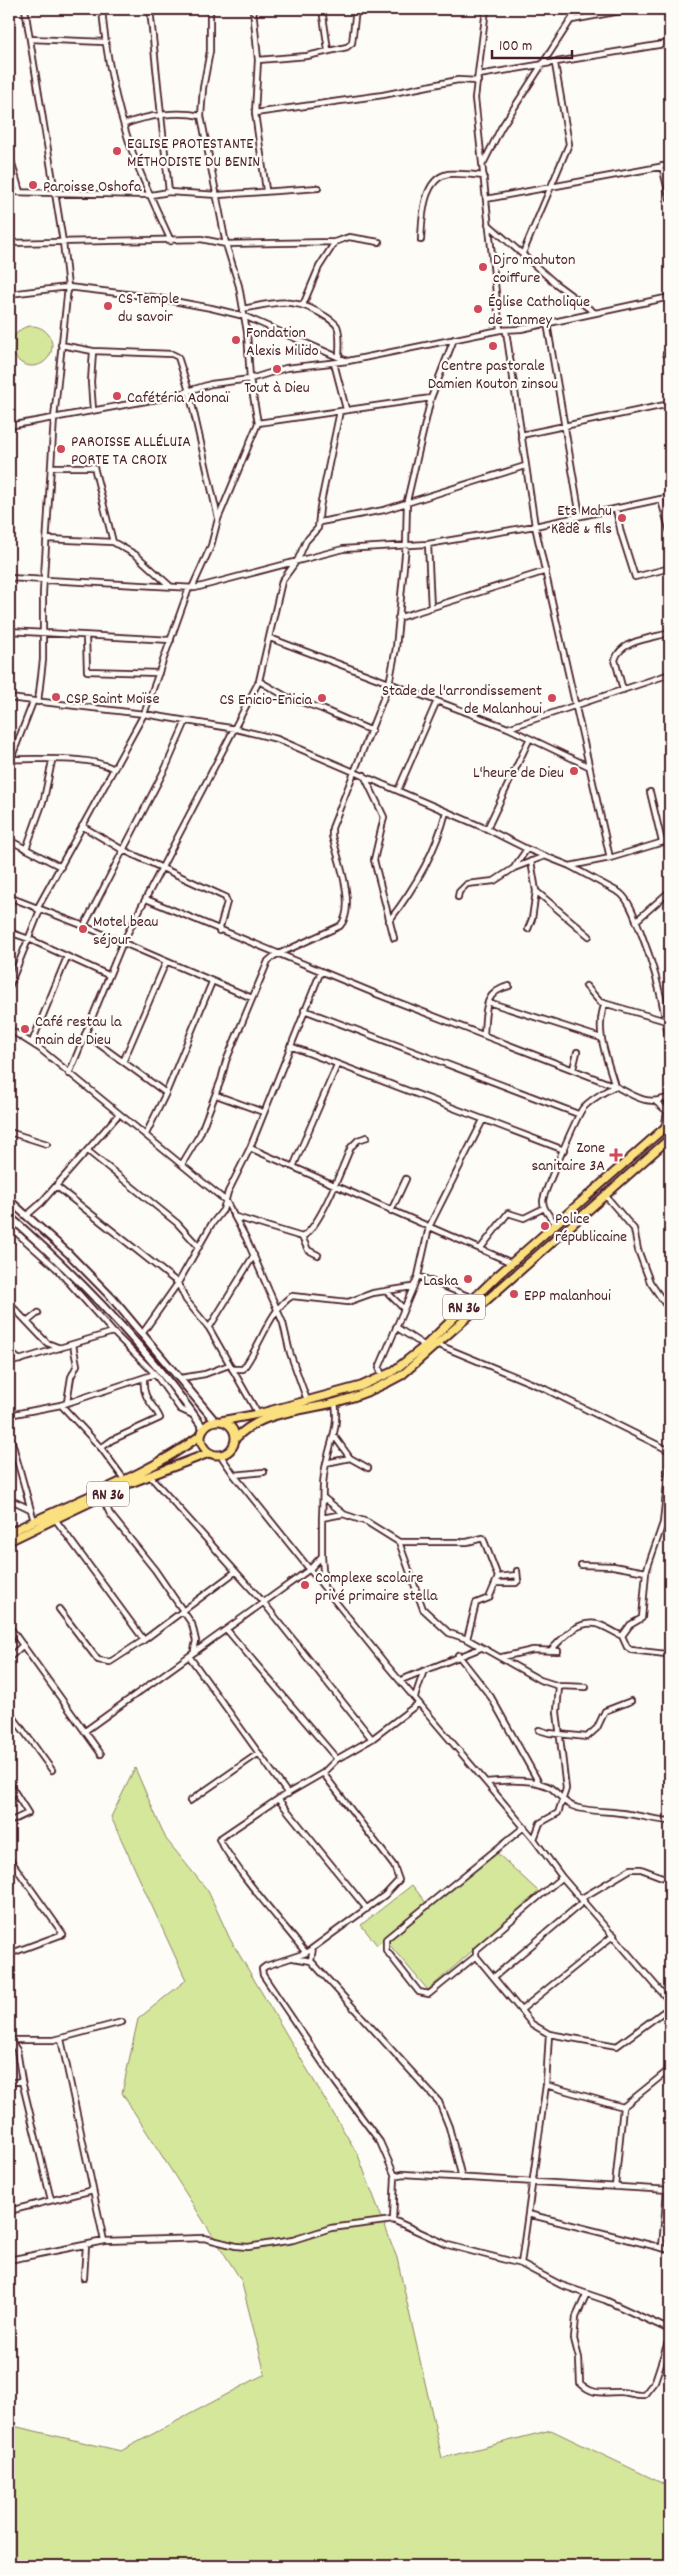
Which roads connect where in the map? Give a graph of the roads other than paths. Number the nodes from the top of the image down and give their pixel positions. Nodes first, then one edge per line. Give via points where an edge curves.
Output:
1 (25, 9) edge
2 (102, 9) edge
3 (150, 9) edge
4 (210, 9) edge
5 (253, 9) edge
6 (322, 9) edge
7 (356, 9) edge
8 (486, 9) edge
9 (578, 9) edge
10 (631, 9) edge
11 (572, 20) junction
12 (30, 39) junction
13 (105, 42) junction
14 (670, 43) edge
15 (328, 50) junction
16 (258, 60) junction
17 (555, 64) junction
18 (543, 65) junction
19 (478, 78) junction
20 (255, 113) junction
21 (162, 116) junction
22 (202, 116) junction
23 (125, 124) junction
24 (9, 153) edge
25 (483, 164) junction
26 (670, 165) edge
27 (662, 166) junction
28 (484, 176) junction
29 (552, 187) junction
30 (318, 188) dead end
31 (266, 190) junction
32 (9, 192) edge
33 (20, 192) junction
34 (54, 192) junction
35 (170, 192) junction
36 (151, 195) junction
37 (218, 195) junction
38 (486, 199) junction
39 (670, 199) edge
40 (488, 224) junction
41 (171, 240) junction
42 (421, 240) dead end
43 (63, 242) junction
44 (335, 242) junction
45 (379, 242) dead end
46 (9, 243) edge
47 (226, 244) junction
48 (523, 253) junction
49 (68, 287) junction
50 (9, 294) edge
51 (670, 297) edge
52 (303, 305) junction
53 (243, 310) junction
54 (595, 313) junction
55 (244, 316) junction
56 (547, 323) junction
57 (500, 330) junction
58 (506, 331) junction
59 (454, 339) junction
60 (61, 345) junction
61 (93, 351) junction
62 (339, 358) junction
63 (348, 361) junction
64 (334, 363) junction
65 (250, 379) junction
66 (189, 391) junction
67 (431, 398) junction
68 (670, 404) edge
69 (93, 410) junction
70 (343, 410) junction
71 (54, 418) junction
72 (258, 423) junction
73 (9, 426) edge
74 (564, 427) junction
75 (521, 435) junction
76 (525, 466) junction
77 (52, 467) junction
78 (670, 497) edge
79 (662, 500) junction
80 (407, 501) junction
81 (616, 509) junction
82 (580, 516) junction
83 (218, 519) junction
84 (320, 522) junction
85 (535, 526) junction
86 (670, 532) edge
87 (47, 539) junction
88 (113, 542) junction
89 (428, 544) junction
90 (406, 545) junction
91 (298, 559) junction
92 (670, 568) edge
93 (546, 571) junction
94 (9, 578) edge
95 (44, 578) junction
96 (170, 586) junction
97 (191, 588) junction
98 (431, 608) junction
99 (398, 618) junction
100 (9, 631) edge
101 (43, 633) junction
102 (670, 633) edge
103 (86, 636) junction
104 (270, 638) junction
105 (171, 640) junction
106 (159, 673) junction
107 (670, 674) edge
108 (259, 681) junction
109 (389, 684) junction
110 (623, 690) junction
111 (9, 698) edge
112 (35, 702) junction
113 (436, 703) junction
114 (576, 706) junction
115 (144, 714) junction
116 (186, 721) junction
117 (508, 728) junction
118 (236, 729) junction
119 (372, 731) junction
120 (528, 740) junction
121 (52, 761) junction
122 (10, 762) edge
123 (588, 766) junction
124 (114, 769) junction
125 (356, 772) junction
126 (364, 775) junction
127 (398, 790) junction
128 (650, 792) dead end
129 (446, 812) junction
130 (82, 826) junction
131 (487, 829) junction
132 (9, 840) edge
133 (670, 840) edge
134 (662, 842) junction
135 (26, 849) junction
136 (121, 849) junction
137 (527, 849) junction
138 (545, 856) junction
139 (610, 858) junction
140 (531, 860) junction
141 (570, 866) junction
142 (61, 867) junction
143 (163, 867) junction
144 (514, 868) junction
145 (536, 891) junction
146 (670, 891) edge
147 (9, 897) edge
148 (458, 897) dead end
149 (146, 899) junction
150 (39, 909) junction
151 (389, 921) junction
152 (636, 921) junction
153 (84, 926) junction
154 (528, 929) dead end
155 (219, 931) junction
156 (9, 932) edge
157 (589, 936) dead end
158 (394, 938) dead end
159 (29, 939) junction
160 (123, 942) junction
161 (279, 954) junction
162 (67, 957) junction
163 (166, 962) junction
164 (321, 971) junction
165 (10, 973) edge
166 (108, 975) junction
167 (212, 982) junction
168 (9, 986) edge
169 (509, 986) dead end
170 (586, 986) dead end
171 (252, 998) junction
172 (488, 1002) junction
173 (605, 1004) junction
174 (304, 1010) junction
175 (666, 1020) junction
176 (9, 1030) edge
177 (85, 1034) junction
178 (484, 1034) junction
179 (601, 1038) junction
180 (32, 1042) junction
181 (290, 1046) junction
182 (577, 1052) dead end
183 (123, 1062) junction
184 (337, 1065) junction
185 (573, 1069) junction
186 (69, 1074) junction
187 (615, 1086) junction
188 (166, 1093) junction
189 (216, 1095) junction
190 (670, 1097) edge
191 (656, 1102) junction
192 (263, 1112) junction
193 (668, 1112) junction
194 (120, 1114) junction
195 (578, 1114) junction
196 (483, 1120) junction
197 (670, 1123) edge
198 (663, 1131) junction
199 (9, 1132) edge
200 (146, 1134) junction
201 (367, 1136) dead end
202 (670, 1138) edge
203 (47, 1144) dead end
204 (250, 1148) junction
205 (564, 1150) junction
206 (88, 1151) junction
207 (182, 1164) junction
208 (294, 1167) junction
209 (406, 1179) dead end
210 (56, 1186) junction
211 (334, 1186) junction
212 (605, 1194) junction
213 (9, 1200) edge
214 (226, 1201) junction
215 (544, 1208) junction
216 (391, 1210) junction
217 (9, 1216) edge
218 (26, 1216) junction
219 (236, 1217) junction
220 (9, 1226) edge
221 (557, 1226) junction
222 (429, 1227) junction
223 (302, 1238) junction
224 (199, 1247) junction
225 (480, 1249) junction
226 (254, 1255) junction
227 (318, 1255) dead end
228 (512, 1263) junction
229 (418, 1276) junction
230 (178, 1283) junction
231 (412, 1288) junction
232 (386, 1291) junction
233 (473, 1298) junction
234 (9, 1304) edge
235 (404, 1309) junction
236 (670, 1311) edge
237 (277, 1312) junction
238 (38, 1313) dead end
239 (27, 1322) junction
240 (396, 1327) junction
241 (209, 1328) junction
242 (113, 1332) junction
243 (142, 1334) junction
244 (73, 1345) junction
245 (439, 1345) junction
246 (425, 1346) junction
247 (61, 1348) junction
248 (9, 1352) edge
249 (20, 1360) junction
250 (9, 1363) edge
251 (231, 1367) junction
252 (243, 1368) junction
253 (155, 1374) junction
254 (383, 1377) junction
255 (180, 1378) junction
256 (238, 1379) junction
257 (144, 1380) junction
258 (307, 1400) junction
259 (66, 1402) junction
260 (334, 1403) junction
261 (61, 1406) junction
262 (9, 1414) edge
263 (258, 1414) junction
264 (195, 1416) junction
265 (218, 1421) junction
266 (9, 1432) edge
267 (203, 1432) junction
268 (335, 1437) junction
269 (236, 1438) junction
270 (101, 1448) junction
271 (670, 1453) edge
272 (209, 1454) junction
273 (221, 1456) junction
274 (350, 1458) junction
275 (326, 1463) junction
276 (368, 1468) dead end
277 (670, 1470) edge
278 (264, 1472) dead end
279 (149, 1475) junction
280 (234, 1475) junction
281 (124, 1479) junction
282 (102, 1497) junction
283 (324, 1498) junction
284 (9, 1499) edge
285 (30, 1509) junction
286 (345, 1515) junction
287 (322, 1518) junction
288 (55, 1519) junction
289 (34, 1521) junction
290 (9, 1533) edge
291 (9, 1541) edge
292 (399, 1542) junction
293 (322, 1556) junction
294 (581, 1565) dead end
295 (310, 1569) junction
296 (235, 1572) junction
297 (646, 1572) junction
298 (498, 1577) junction
299 (497, 1583) junction
300 (324, 1584) junction
301 (264, 1603) junction
302 (59, 1609) dead end
303 (183, 1611) junction
304 (9, 1626) edge
305 (227, 1630) junction
306 (622, 1636) junction
307 (467, 1639) junction
308 (144, 1640) junction
309 (196, 1641) junction
310 (203, 1644) junction
311 (23, 1645) junction
312 (481, 1648) junction
313 (194, 1650) junction
314 (550, 1651) junction
315 (558, 1651) dead end
316 (666, 1654) dead end
317 (458, 1655) junction
318 (189, 1656) junction
319 (9, 1658) edge
320 (502, 1658) junction
321 (424, 1673) junction
322 (401, 1680) junction
323 (559, 1686) junction
324 (586, 1687) dead end
325 (415, 1697) junction
326 (631, 1702) dead end
327 (419, 1703) junction
328 (9, 1711) edge
329 (540, 1730) dead end
330 (85, 1731) junction
331 (560, 1734) junction
332 (372, 1738) junction
333 (258, 1753) junction
334 (101, 1754) dead end
335 (337, 1759) junction
336 (52, 1770) dead end
337 (323, 1773) junction
338 (486, 1782) junction
339 (9, 1783) edge
340 (539, 1783) junction
341 (288, 1794) junction
342 (278, 1799) junction
343 (190, 1800) dead end
344 (562, 1802) junction
345 (670, 1821) edge
346 (9, 1822) edge
347 (524, 1827) junction
348 (534, 1838) junction
349 (9, 1858) edge
350 (562, 1877) junction
351 (670, 1880) edge
352 (583, 1900) junction
353 (367, 1909) junction
354 (614, 1935) junction
355 (313, 1948) junction
356 (306, 1953) junction
357 (9, 1954) edge
358 (476, 1956) junction
359 (292, 1958) junction
360 (312, 1961) junction
361 (494, 1977) junction
362 (670, 2001) edge
363 (670, 2007) edge
364 (521, 2010) junction
365 (122, 2022) dead end
366 (549, 2034) junction
367 (61, 2039) junction
368 (9, 2040) edge
369 (23, 2041) junction
370 (17, 2050) junction
371 (670, 2069) edge
372 (22, 2081) junction
373 (9, 2083) edge
374 (546, 2085) junction
375 (622, 2107) junction
376 (396, 2176) junction
377 (462, 2178) junction
378 (533, 2182) junction
379 (615, 2187) junction
380 (93, 2190) junction
381 (668, 2190) edge
382 (51, 2200) junction
383 (9, 2211) edge
384 (528, 2214) junction
385 (393, 2220) junction
386 (104, 2241) junction
387 (86, 2245) junction
388 (662, 2247) junction
389 (670, 2250) edge
390 (9, 2260) edge
391 (521, 2264) junction
392 (84, 2278) dead end
393 (586, 2295) junction
394 (670, 2330) edge
395 (670, 2336) edge

1 - 12 street
2 - 13 street
3 - 21 street
4 - 22 street via 210,51
5 - 16 street
6 - 15 street
7 - 15 street via 352,43
8 - 19 street
9 - 11 street
10 - 11 street
11 - 18 street
12 - 13 street
12 - 34 street
13 - 23 street
14 - 17 street
15 - 16 street via 307,56
16 - 20 street
17 - 18 street
17 - 29 street via 570,138
18 - 19 street
18 - 25 street via 501,128
19 - 20 street
19 - 25 street via 476,107
20 - 31 street
21 - 22 street via 191,113
21 - 23 street via 149,116
21 - 35 street
22 - 37 street
23 - 36 street via 130,146
24 - 33 street
25 - 28 street
26 - 27 street
27 - 29 street
27 - 39 street
28 - 38 street
28 - 42 street via 448,174 436,182 425,201
29 - 38 street
29 - 48 street
30 - 31 street
31 - 37 street
32 - 33 street
33 - 34 street
34 - 36 street
34 - 43 street
35 - 36 street
35 - 37 street
36 - 41 street
37 - 47 street
38 - 40 street
40 - 48 street
40 - 57 street
41 - 43 street
41 - 47 street via 207,240
43 - 46 street
43 - 49 street
44 - 45 street via 350,237
44 - 47 street
44 - 52 street via 319,267
47 - 53 street
48 - 54 street via 556,284
49 - 50 street
49 - 55 street via 158,298
49 - 60 street
51 - 54 street
52 - 53 street via 280,302
52 - 62 street via 336,324
53 - 55 street
54 - 56 street
55 - 62 street
55 - 65 street
56 - 58 street
56 - 74 street via 563,405
57 - 58 street
57 - 59 street
58 - 75 street via 518,395
59 - 63 street
59 - 67 street
60 - 61 street
60 - 71 street
61 - 66 street via 176,355
61 - 69 street
62 - 63 street
63 - 64 street
64 - 65 street via 286,368
64 - 70 street
65 - 66 street via 222,381
65 - 72 street
66 - 69 street
66 - 83 street
67 - 70 street
67 - 80 street
68 - 74 street
69 - 71 street
70 - 72 street
70 - 84 street via 320,507
71 - 73 street
71 - 77 street
72 - 83 street
74 - 75 street
74 - 82 street
75 - 76 street
76 - 80 street
76 - 85 street
77 - 87 street
77 - 88 street via 94,467
78 - 79 street
79 - 81 street
79 - 86 street
80 - 84 street via 384,510
80 - 90 street
81 - 82 street
81 - 92 street via 620,533 635,577
82 - 85 street
83 - 97 street via 213,541
84 - 91 street
85 - 89 street
85 - 93 street
87 - 88 street
87 - 95 street
88 - 96 street via 136,555
89 - 90 street
89 - 98 street
90 - 91 street via 343,549
90 - 99 street
91 - 97 street
91 - 104 street via 282,581
93 - 98 street
93 - 114 street
94 - 95 street
95 - 96 street
95 - 101 street
96 - 97 street
97 - 105 street
98 - 99 street
99 - 109 street
100 - 101 street
101 - 103 street
101 - 112 street
102 - 110 street via 630,644 618,653 615,663
103 - 105 street
103 - 106 street via 88,671
104 - 108 street
104 - 109 street
105 - 106 street
106 - 115 street
107 - 110 street
108 - 118 street
108 - 119 street via 287,697
109 - 113 street
109 - 119 street
110 - 114 street
111 - 112 street
112 - 115 street
112 - 122 street
113 - 117 street
113 - 127 street
114 - 117 street
114 - 123 street
115 - 116 street
115 - 124 street
116 - 118 street
116 - 136 street via 166,767
117 - 120 street
118 - 125 street via 284,741
118 - 143 street
119 - 125 street
120 - 123 street
120 - 131 street
121 - 122 street
121 - 124 street via 96,763
121 - 135 street via 46,794
123 - 139 street
124 - 130 street
125 - 126 street
125 - 161 street via 332,832 347,897 346,917 340,926
126 - 127 street
126 - 151 street via 384,817 374,856
127 - 129 street
128 - 134 street
129 - 131 street
129 - 151 street via 431,853
130 - 136 street
130 - 142 street
131 - 137 street
132 - 135 street
133 - 134 street
134 - 139 street
135 - 142 street
136 - 143 street
136 - 153 street
137 - 138 street
137 - 144 street
138 - 140 street
138 - 141 street
139 - 141 street
140 - 144 street
140 - 145 street
141 - 152 street via 623,896
142 - 150 street
143 - 149 street
143 - 155 street via 225,898 227,902
144 - 148 street via 494,881 467,884 458,892
145 - 154 street
145 - 157 street
146 - 152 street
147 - 150 street
149 - 155 street
149 - 160 street
150 - 153 street
150 - 159 street
151 - 158 street
152 - 175 street via 660,984
153 - 160 street
155 - 161 street
156 - 159 street
159 - 162 street
159 - 165 street
160 - 163 street
160 - 166 street
161 - 164 street
161 - 171 street via 268,962
162 - 166 street
162 - 180 street
163 - 167 street
163 - 183 street
164 - 174 street
164 - 178 street
165 - 168 street
166 - 177 street
167 - 171 street
167 - 188 street
169 - 172 street via 497,989
170 - 173 street via 596,999
171 - 189 street
172 - 178 street
172 - 179 street
173 - 175 street
173 - 179 street via 601,1014
174 - 181 street
174 - 195 street
175 - 190 street
176 - 180 street
177 - 183 street
177 - 186 street
178 - 185 street
179 - 187 street
180 - 186 street
181 - 184 street
181 - 192 street
182 - 185 street
183 - 188 street
184 - 196 street
184 - 208 street
185 - 187 street
186 - 194 street
187 - 191 street via 642,1100
187 - 195 street via 596,1097
188 - 200 street
189 - 192 street
189 - 207 street via 197,1141
190 - 191 street
190 - 193 street
191 - 193 street
192 - 204 street
193 - 198 street
194 - 200 street
194 - 206 street
195 - 205 street
196 - 205 street
196 - 222 street
197 - 198 main road, RN 36
198 - 221 main road, RN 36
199 - 203 street
200 - 207 street
201 - 211 street via 351,1147
202 - 212 main road, RN 36
204 - 208 street
204 - 214 street
205 - 215 street via 545,1194
206 - 210 street
206 - 224 street via 177,1223
207 - 214 street
208 - 211 street
209 - 216 street
210 - 218 street
210 - 230 street
211 - 216 street
211 - 223 street via 310,1232
212 - 236 street via 634,1229 650,1282
212 - 245 main road, RN 36 via 460,1322
213 - 218 main road
214 - 219 street
214 - 224 street
215 - 221 street
215 - 225 street via 524,1218 508,1213
216 - 222 street
217 - 264 main road via 65,1265 157,1365
218 - 243 main road via 68,1253
219 - 223 street
219 - 226 street
220 - 242 street via 56,1268
221 - 228 main road, RN 36
222 - 225 street
222 - 229 street
223 - 227 street via 308,1250
224 - 230 street
225 - 228 street
226 - 237 street
226 - 241 street
228 - 233 main road, RN 36
229 - 231 street
229 - 233 street
230 - 241 street via 186,1300
230 - 243 street
231 - 232 street
231 - 235 street
232 - 235 street
232 - 237 street via 348,1302 292,1296
233 - 246 main road, RN 36
234 - 239 street
235 - 240 street
237 - 252 street
237 - 258 street
238 - 239 street
239 - 247 street via 47,1343
240 - 246 street
240 - 254 street via 379,1368
241 - 251 street
242 - 244 street
242 - 253 street
243 - 255 main road
244 - 247 street
244 - 259 street via 77,1365
245 - 260 main road, RN 36 via 388,1383
245 - 271 street via 543,1388
246 - 254 main road, RN 36
247 - 249 street
248 - 249 street
249 - 250 street
251 - 252 street
251 - 255 street
251 - 256 street
252 - 256 street
253 - 257 street
253 - 264 street via 180,1409
254 - 258 main road, RN 36 via 362,1386
255 - 265 main road
256 - 263 street
257 - 259 street
257 - 270 street via 149,1405 160,1418
258 - 263 main road, RN 36
259 - 261 street
260 - 268 street via 337,1414
260 - 269 main road, RN 36 via 261,1420
261 - 262 street
261 - 270 street
263 - 265 main road, RN 36
264 - 267 main road
265 - 267 main road, RN 36
265 - 269 main road via 232,1427
266 - 285 street
267 - 272 main road via 201,1444
267 - 281 main road, RN 36 via 182,1449
268 - 274 street
268 - 275 street
269 - 273 main road, RN 36 via 232,1450
270 - 281 street
271 - 277 street
272 - 273 main road, RN 36
272 - 279 main road, RN 36
273 - 280 street
274 - 275 street
274 - 276 street
275 - 283 street
277 - 297 street via 663,1523
278 - 280 street
279 - 282 main road, RN 36
279 - 296 street
280 - 295 street
281 - 289 main road, RN 36
282 - 288 main road, RN 36
282 - 303 street via 110,1514
283 - 286 street
283 - 287 street
284 - 285 street
285 - 289 street
286 - 287 street
286 - 292 street via 368,1522
287 - 293 street
288 - 291 main road, RN 36
288 - 308 street
289 - 290 main road, RN 36
292 - 298 street via 467,1542 483,1538
292 - 307 street via 423,1609 449,1633
293 - 295 street
293 - 300 street
294 - 297 street
295 - 300 street
295 - 301 street
296 - 301 street
296 - 303 street
297 - 306 street via 642,1618 630,1625
298 - 299 street
298 - 299 street via 517,1573 516,1583
299 - 307 street via 489,1598 476,1603
300 - 322 street via 364,1638
301 - 305 street
301 - 332 street
302 - 308 street via 98,1660 104,1663
303 - 308 street
303 - 309 street via 192,1624
304 - 311 street
305 - 310 street
305 - 335 street
306 - 314 street via 598,1624 583,1625 567,1634
306 - 316 street via 631,1650
307 - 312 street
309 - 310 street
309 - 313 street
310 - 313 street
311 - 319 street
311 - 330 street
312 - 317 street
312 - 320 street
313 - 318 street
314 - 315 street
314 - 320 street via 533,1650
317 - 321 street
317 - 340 street via 491,1697
318 - 330 street
318 - 333 street
320 - 323 street via 540,1680
321 - 322 street
321 - 325 street
322 - 325 street
323 - 324 street
323 - 331 street via 557,1712
325 - 327 street
326 - 331 street via 605,1710 597,1728 588,1737
327 - 332 street
327 - 338 street
328 - 336 street
329 - 331 street
330 - 334 street
331 - 344 street via 566,1789
332 - 335 street
333 - 341 street
333 - 343 street
335 - 337 street
337 - 341 street
337 - 353 street via 398,1875 398,1884
338 - 340 street
338 - 347 street
339 - 346 street via 28,1813
340 - 344 street via 556,1792
341 - 342 street
342 - 353 street
342 - 356 street via 219,1839 238,1871
344 - 345 street via 579,1808
344 - 348 street via 558,1813 540,1823
347 - 348 street
347 - 358 street via 386,1938 385,1944 386,1950 424,1994 429,1994
348 - 350 street
349 - 357 street via 63,1934
350 - 352 street
350 - 358 street via 476,1950
351 - 352 street via 642,1869 631,1870
352 - 354 street
352 - 361 street
353 - 355 street
354 - 362 street
354 - 364 street
355 - 356 street
355 - 360 street
356 - 359 street
358 - 361 street
359 - 360 street
359 - 376 street via 266,1966 262,1969 263,1975 380,2142
360 - 377 street via 438,2102 449,2127
361 - 364 street
363 - 366 street via 617,2046
364 - 366 street via 532,2024
365 - 367 street
366 - 374 street
367 - 369 street
367 - 380 street
368 - 369 street
368 - 370 street
369 - 370 street
370 - 372 street
371 - 375 street
372 - 373 street
372 - 382 street
374 - 375 street
374 - 378 street
375 - 379 street
376 - 377 street
376 - 385 street
377 - 378 street
378 - 379 street
378 - 384 street
379 - 381 street
380 - 382 street
380 - 386 street
381 - 388 street
382 - 383 street
384 - 388 street
384 - 391 street
385 - 386 street via 331,2228 293,2240 248,2247 204,2238
385 - 391 street via 448,2245
386 - 387 street
387 - 390 street
387 - 392 street
388 - 389 street
391 - 393 street
393 - 394 street via 605,2300
393 - 395 street via 576,2317 574,2339 580,2358 580,2383 590,2391 644,2395 655,2381

